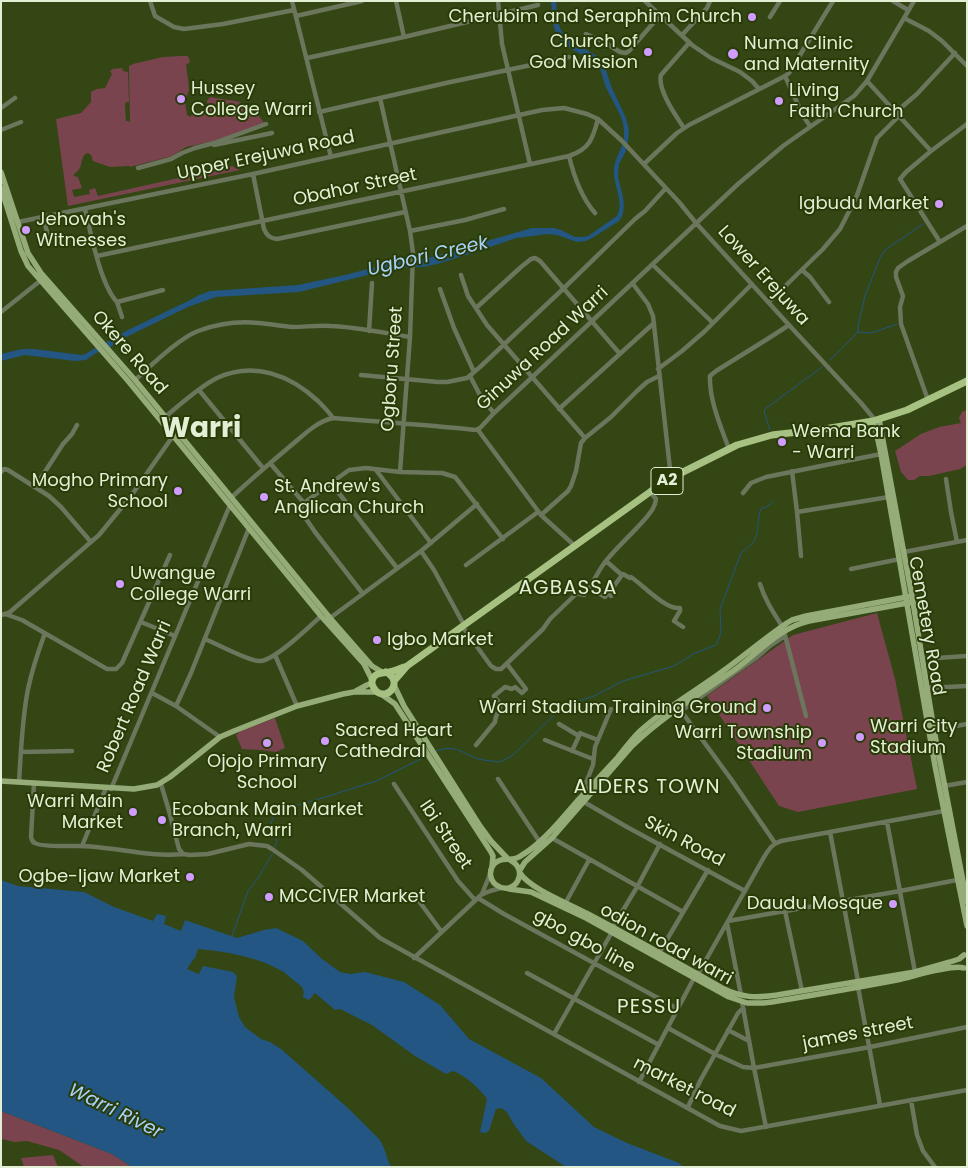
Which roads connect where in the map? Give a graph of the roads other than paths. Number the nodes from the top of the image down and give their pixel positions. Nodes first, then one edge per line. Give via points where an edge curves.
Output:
1 (150, 1) edge
2 (292, 1) edge
3 (362, 1) edge
4 (396, 1) edge
5 (498, 1) edge
6 (644, 1) edge
7 (780, 1) edge
8 (833, 1) edge
9 (893, 1) edge
10 (914, 1) edge
11 (711, 2) edge
12 (538, 5) dead end
13 (294, 10) junction
14 (908, 10) junction
15 (499, 15) junction
16 (296, 16) junction
17 (662, 17) junction
18 (770, 17) dead end
19 (904, 18) junction
20 (586, 34) dead end
21 (682, 36) junction
22 (404, 37) junction
23 (689, 43) junction
24 (955, 53) junction
25 (569, 57) dead end
26 (307, 58) junction
27 (967, 66) edge
28 (508, 70) junction
29 (785, 76) junction
30 (867, 82) junction
31 (760, 89) junction
32 (15, 98) dead end
33 (380, 98) junction
34 (1, 108) edge
35 (319, 112) junction
36 (897, 114) junction
37 (519, 115) junction
38 (598, 119) junction
39 (21, 122) dead end
40 (266, 124) dead end
41 (967, 124) edge
42 (810, 126) junction
43 (684, 128) junction
44 (1, 130) edge
45 (272, 133) dead end
46 (390, 144) junction
47 (189, 150) junction
48 (931, 151) junction
49 (569, 156) junction
50 (331, 157) junction
51 (530, 164) junction
52 (644, 164) junction
53 (138, 168) dead end
54 (1, 172) edge
55 (253, 174) junction
56 (1, 188) edge
57 (666, 188) junction
58 (401, 192) junction
59 (85, 209) junction
60 (504, 210) dead end
61 (405, 212) junction
62 (595, 213) dead end
63 (42, 217) junction
64 (18, 222) junction
65 (262, 222) junction
66 (696, 224) junction
67 (967, 226) edge
68 (410, 231) junction
69 (940, 242) junction
70 (50, 243) dead end
71 (97, 256) junction
72 (652, 265) junction
73 (802, 270) junction
74 (461, 276) dead end
75 (40, 281) junction
76 (372, 283) dead end
77 (632, 284) junction
78 (752, 284) junction
79 (440, 289) dead end
80 (563, 289) junction
81 (163, 290) dead end
82 (117, 302) junction
83 (769, 302) junction
84 (829, 302) dead end
85 (476, 308) junction
86 (1, 312) edge
87 (122, 316) dead end
88 (592, 322) junction
89 (654, 323) junction
90 (713, 323) junction
91 (789, 324) junction
92 (369, 330) junction
93 (410, 337) junction
94 (99, 343) junction
95 (503, 345) junction
96 (105, 350) junction
97 (620, 354) junction
98 (658, 369) junction
99 (472, 374) junction
100 (361, 375) dead end
101 (659, 376) junction
102 (532, 378) junction
103 (408, 379) junction
104 (135, 380) junction
105 (967, 381) edge
106 (199, 390) junction
107 (928, 400) junction
108 (559, 409) junction
109 (494, 414) junction
110 (165, 417) junction
111 (333, 418) junction
112 (875, 420) junction
113 (404, 423) junction
114 (77, 425) dead end
115 (478, 430) junction
116 (173, 436) junction
117 (585, 438) junction
118 (729, 448) junction
119 (881, 454) junction
120 (270, 463) junction
121 (263, 468) junction
122 (376, 470) junction
123 (792, 471) junction
124 (1, 472) edge
125 (400, 472) junction
126 (671, 478) junction
127 (946, 479) dead end
128 (331, 483) junction
129 (35, 487) junction
130 (650, 492) junction
131 (743, 493) dead end
132 (232, 497) junction
133 (888, 497) junction
134 (304, 503) junction
135 (477, 504) junction
136 (230, 505) junction
137 (797, 512) junction
138 (540, 513) junction
139 (249, 528) junction
140 (503, 539) junction
141 (967, 540) edge
142 (91, 542) junction
143 (957, 542) junction
144 (431, 543) junction
145 (575, 546) junction
146 (421, 551) junction
147 (904, 552) junction
148 (170, 555) dead end
149 (800, 556) dead end
150 (900, 559) junction
151 (606, 561) junction
152 (466, 565) dead end
153 (397, 568) junction
154 (851, 569) dead end
155 (622, 575) junction
156 (760, 584) dead end
157 (590, 588) junction
158 (363, 594) junction
159 (909, 600) junction
160 (5, 614) edge
161 (321, 616) junction
162 (330, 618) junction
163 (141, 622) junction
164 (463, 625) junction
165 (683, 627) dead end
166 (784, 631) junction
167 (45, 633) junction
168 (175, 636) junction
169 (205, 639) junction
170 (275, 655) junction
171 (967, 656) edge
172 (922, 659) junction
173 (507, 664) junction
174 (407, 666) junction
175 (384, 672) junction
176 (372, 682) junction
177 (394, 683) junction
178 (967, 686) edge
179 (926, 688) junction
180 (354, 692) junction
181 (152, 693) junction
182 (379, 693) junction
183 (176, 706) junction
184 (297, 706) junction
185 (611, 709) dead end
186 (680, 710) junction
187 (806, 716) dead end
188 (559, 724) dead end
189 (967, 724) edge
190 (934, 730) junction
191 (578, 736) junction
192 (220, 737) junction
193 (545, 740) dead end
194 (598, 740) junction
195 (476, 745) dead end
196 (72, 751) dead end
197 (572, 751) junction
198 (21, 752) junction
199 (593, 759) junction
200 (498, 779) dead end
201 (1, 781) edge
202 (19, 782) junction
203 (967, 782) edge
204 (34, 783) junction
205 (160, 784) junction
206 (394, 784) dead end
207 (944, 786) junction
208 (109, 788) junction
209 (584, 794) junction
210 (584, 802) junction
211 (944, 811) junction
212 (888, 822) junction
213 (830, 832) junction
214 (552, 838) junction
215 (539, 841) junction
216 (774, 843) junction
217 (660, 844) junction
218 (82, 846) junction
219 (183, 854) junction
220 (509, 859) junction
221 (589, 860) junction
222 (708, 870) junction
223 (491, 871) junction
224 (520, 871) junction
225 (958, 880) junction
226 (637, 886) junction
227 (504, 888) junction
228 (745, 891) junction
229 (900, 891) junction
230 (413, 893) dead end
231 (478, 897) junction
232 (842, 901) junction
233 (566, 902) junction
234 (967, 902) edge
235 (786, 911) junction
236 (683, 912) junction
237 (728, 922) junction
238 (967, 926) edge
239 (613, 930) junction
240 (441, 931) junction
241 (659, 953) junction
242 (966, 954) edge
243 (414, 958) junction
244 (594, 963) junction
245 (965, 969) edge
246 (527, 972) dead end
247 (915, 972) junction
248 (696, 976) junction
249 (858, 984) junction
250 (802, 991) junction
251 (575, 998) junction
252 (742, 999) junction
253 (678, 1009) junction
254 (744, 1010) junction
255 (967, 1027) edge
256 (668, 1028) junction
257 (728, 1030) junction
258 (554, 1034) junction
259 (749, 1041) junction
260 (659, 1045) junction
261 (870, 1047) junction
262 (715, 1054) junction
263 (754, 1068) junction
264 (639, 1082) junction
265 (967, 1090) edge
266 (911, 1100) junction
267 (880, 1105) junction
268 (688, 1107) junction
269 (766, 1127) junction
270 (935, 1167) edge

1 - 13 street via 155,16 180,28 223,24
2 - 13 street
3 - 16 street
4 - 22 street
5 - 15 street
6 - 17 street
7 - 18 street
8 - 29 street
9 - 14 street
10 - 14 street, Ginuwa Road Warri
11 - 21 street
12 - 15 street
13 - 16 street
14 - 19 street, Ginuwa Road Warri
15 - 22 street
15 - 28 street
16 - 26 street
17 - 20 street via 626,53
17 - 21 street
19 - 24 street via 929,31
19 - 30 street, Ginuwa Road Warri
21 - 23 street
22 - 26 street
23 - 31 street via 740,72
23 - 43 street via 660,80 669,104
24 - 27 street
24 - 36 street
25 - 28 street
26 - 35 street
28 - 33 street
28 - 37 street
29 - 31 street
29 - 42 street
30 - 36 street
30 - 42 street, Ginuwa Road Warri via 854,96
31 - 43 street
32 - 34 street
33 - 35 street
33 - 46 street, Ogboru Street
35 - 50 street
36 - 48 street
36 - 73 street via 877,138 856,198 840,229
37 - 38 street, Upper Erejuwa Road via 564,108
37 - 46 street, Upper Erejuwa Road
37 - 51 street
38 - 49 street, Obahor Street via 591,140 583,150
38 - 52 street, Lower Erejuwa
39 - 44 street
40 - 47 street
41 - 48 street
42 - 66 street, Ginuwa Road Warri via 756,168
43 - 52 street
45 - 47 street
46 - 50 street, Upper Erejuwa Road
46 - 58 street, Ogboru Street
47 - 53 street via 172,159
48 - 69 street via 900,179
49 - 51 street, Obahor Street
49 - 62 street via 578,184
50 - 55 street, Upper Erejuwa Road
51 - 58 street, Obahor Street
52 - 57 street, Lower Erejuwa
54 - 64 main road, Okere Road
55 - 59 street, Upper Erejuwa Road
55 - 65 street
56 - 75 main road, Okere Road via 24,259
57 - 66 street, Lower Erejuwa
57 - 80 street
58 - 61 street, Ogboru Street
58 - 65 street, Obahor Street
59 - 63 street, Upper Erejuwa Road
59 - 71 street
60 - 68 street
61 - 65 street via 277,239 269,237
61 - 68 street, Ogboru Street
63 - 64 street, Upper Erejuwa Road
63 - 70 street
64 - 94 main road, Okere Road via 36,267
65 - 71 street, Obahor Street
66 - 72 street, Ginuwa Road Warri
66 - 78 street, Lower Erejuwa
67 - 69 street
68 - 93 street, Ogboru Street via 413,248
69 - 107 street via 896,272 903,296 901,324
71 - 82 street via 106,285
72 - 77 street, Ginuwa Road Warri
72 - 90 street
73 - 83 street
73 - 84 street
74 - 85 street
75 - 86 street
75 - 94 main road, Okere Road
76 - 92 street
77 - 88 street, Ginuwa Road Warri
77 - 89 street via 648,304
78 - 83 street, Lower Erejuwa
78 - 90 street
79 - 99 street
80 - 85 street via 535,258
80 - 88 street
80 - 95 street
81 - 82 street
82 - 87 street
83 - 91 street, Lower Erejuwa
85 - 95 street
88 - 97 street
88 - 102 street, Ginuwa Road Warri
89 - 97 street
89 - 98 street
90 - 98 street
91 - 112 street, Lower Erejuwa
91 - 118 street via 710,376 710,389
92 - 93 street
92 - 104 street via 256,322 224,324 186,338
93 - 103 street, Ogboru Street
94 - 96 main road, Okere Road
95 - 99 street
95 - 102 street
96 - 104 main road, Okere Road
96 - 116 main road, Okere Road
97 - 108 street
98 - 101 street
99 - 103 street via 462,380 447,382
99 - 109 street via 482,399
100 - 103 street
101 - 117 street via 647,382
101 - 126 street
102 - 108 street
102 - 109 street, Ginuwa Road Warri
103 - 113 street, Ogboru Street
104 - 110 main road, Okere Road
105 - 107 highway, A2
106 - 110 street
106 - 111 street via 234,373 273,373 309,393
106 - 121 street
107 - 112 highway, A2
108 - 117 street
109 - 115 street, Ginuwa Road Warri
110 - 132 main road, Okere Road
111 - 113 street, Ginuwa Road Warri
111 - 120 street, Ginuwa Road Warri via 314,426
112 - 118 highway, A2 via 772,436
112 - 119 main road, Cemetery Road
112 - 147 main road, Cemetery Road
113 - 115 street, Ginuwa Road Warri
113 - 125 street, Ogboru Street
114 - 129 street
115 - 138 street
116 - 136 main road, Okere Road
116 - 142 street via 131,496
117 - 138 street via 571,486
118 - 126 highway, A2
119 - 123 street
119 - 133 main road, Cemetery Road
120 - 121 street, Ginuwa Road Warri
120 - 134 street
121 - 132 street, Ginuwa Road Warri
122 - 125 street
122 - 128 street via 349,470
122 - 144 street
123 - 131 street via 757,480
123 - 137 street
124 - 129 street via 6,469
125 - 135 street via 451,475
126 - 130 highway, A2
127 - 143 street
128 - 134 street
128 - 153 street
129 - 142 street via 61,507
130 - 145 highway, A2
130 - 151 street via 656,499 654,508
132 - 162 main road, Okere Road
133 - 137 street
133 - 150 main road, Cemetery Road
134 - 158 street via 300,510
135 - 140 street
135 - 144 street
136 - 139 main road, Okere Road
136 - 168 street, Robert Road Warri
137 - 149 street
138 - 140 street
138 - 145 street
139 - 161 main road, Okere Road
139 - 169 street
140 - 152 street
141 - 143 street
142 - 160 street
143 - 147 street
144 - 146 street
145 - 164 highway, A2
146 - 153 street
146 - 164 street
147 - 159 main road, Cemetery Road
148 - 163 street
150 - 154 street
150 - 159 main road, Cemetery Road
151 - 155 street
151 - 157 street
153 - 158 street
155 - 157 street via 611,596 608,593 605,598
155 - 165 street via 631,577 667,605 680,608 674,622
156 - 166 street
157 - 173 street via 584,595 577,593
158 - 162 street
159 - 166 main road via 806,616 792,620
159 - 172 main road, Cemetery Road
159 - 211 main road, Cemetery Road
160 - 167 street
161 - 170 street
161 - 176 main road, Okere Road via 364,664
162 - 175 main road, Okere Road via 372,666
163 - 167 street via 122,663 113,670 100,666
163 - 168 street
164 - 173 street via 492,666 501,669
164 - 174 highway, A2
166 - 186 main road
166 - 187 street
166 - 209 main road via 650,723
167 - 198 street via 27,691
168 - 181 street, Robert Road Warri
169 - 170 street via 252,660 263,661
169 - 183 street
170 - 184 street
171 - 172 street
172 - 179 main road, Cemetery Road
173 - 195 street via 526,689 522,693 515,687 505,687 494,696 501,705 499,712
174 - 175 highway, A2
174 - 177 highway, A2
175 - 176 highway via 376,675
175 - 177 highway
176 - 180 main road
176 - 182 highway
177 - 182 highway via 387,694
177 - 220 main road via 404,706 480,826
178 - 179 street
179 - 190 main road, Cemetery Road
180 - 182 main road
180 - 184 main road
181 - 183 street
181 - 208 street, Robert Road Warri
182 - 223 main road via 391,700 400,712 491,852
183 - 192 street
184 - 192 main road
185 - 194 street
186 - 210 main road via 654,726 632,746
186 - 216 street
188 - 191 street
189 - 190 street
190 - 207 main road, Cemetery Road
191 - 194 street via 580,733
191 - 197 street
192 - 205 main road
193 - 197 street
194 - 199 street
196 - 198 street
197 - 199 street
198 - 202 street
199 - 209 street
200 - 215 street
201 - 202 main road
202 - 204 main road
203 - 207 street
204 - 208 main road
204 - 218 street, market road via 31,837 34,843
205 - 208 main road via 142,789
205 - 219 street via 178,849
206 - 231 street, Ibi Street via 458,881
207 - 234 main road, Cemetery Road
208 - 218 street, Robert Road Warri
209 - 215 main road
210 - 214 main road
210 - 217 street, Skin Road
211 - 212 street
211 - 225 main road, Cemetery Road
212 - 213 street
212 - 229 street
213 - 216 street
213 - 232 street
214 - 221 street
214 - 224 main road via 525,862
215 - 220 main road via 522,855
216 - 228 street
217 - 222 street, Skin Road
217 - 226 street
218 - 219 street, market road via 161,855
219 - 243 street, market road via 208,854 250,844 266,846 302,870 380,938
220 - 223 main road via 500,860
220 - 224 main road
221 - 226 street
221 - 233 street
222 - 228 street, Skin Road
222 - 236 street
223 - 227 main road via 493,883
223 - 231 street
224 - 227 main road via 517,883
224 - 233 main road, odion road warri via 534,886
225 - 229 street
225 - 238 main road, Cemetery Road
226 - 236 street
226 - 239 street
227 - 231 street via 490,890
227 - 239 main road, odion road warri via 538,894
228 - 237 street
229 - 232 street
229 - 247 street
230 - 240 street
231 - 240 street
231 - 244 street, gbo gbo line
232 - 235 street
232 - 249 street
233 - 239 main road, odion road warri
235 - 237 street
235 - 250 street
236 - 241 street
237 - 248 street
237 - 252 street
239 - 241 main road, odion road warri
239 - 244 street
239 - 248 main road, odion road warri
240 - 243 street
241 - 248 main road, odion road warri
242 - 245 main road via 962,963
242 - 247 main road, odion road warri via 960,959
243 - 258 street, market road
244 - 251 street
244 - 253 street, gbo gbo line
245 - 249 main road, odion road warri via 950,968
246 - 251 street
247 - 249 main road, odion road warri
248 - 252 main road, odion road warri via 720,994
248 - 253 street
249 - 250 main road, odion road warri
249 - 252 main road, odion road warri via 772,1002
249 - 261 street
250 - 252 main road, odion road warri
251 - 258 street
251 - 260 street
252 - 254 street
253 - 256 street
254 - 257 street
254 - 259 street
255 - 261 street, james street
256 - 260 street
256 - 262 street
257 - 259 street
257 - 262 street
258 - 264 street, market road
259 - 263 street
260 - 264 street
261 - 263 street, james street
261 - 267 street
262 - 263 street via 743,1067
262 - 268 street
263 - 269 street
264 - 268 street, market road
265 - 266 street, market road
266 - 267 street, market road
266 - 270 street via 917,1135 923,1151
267 - 269 street, market road
268 - 269 street, market road via 720,1126 741,1130

